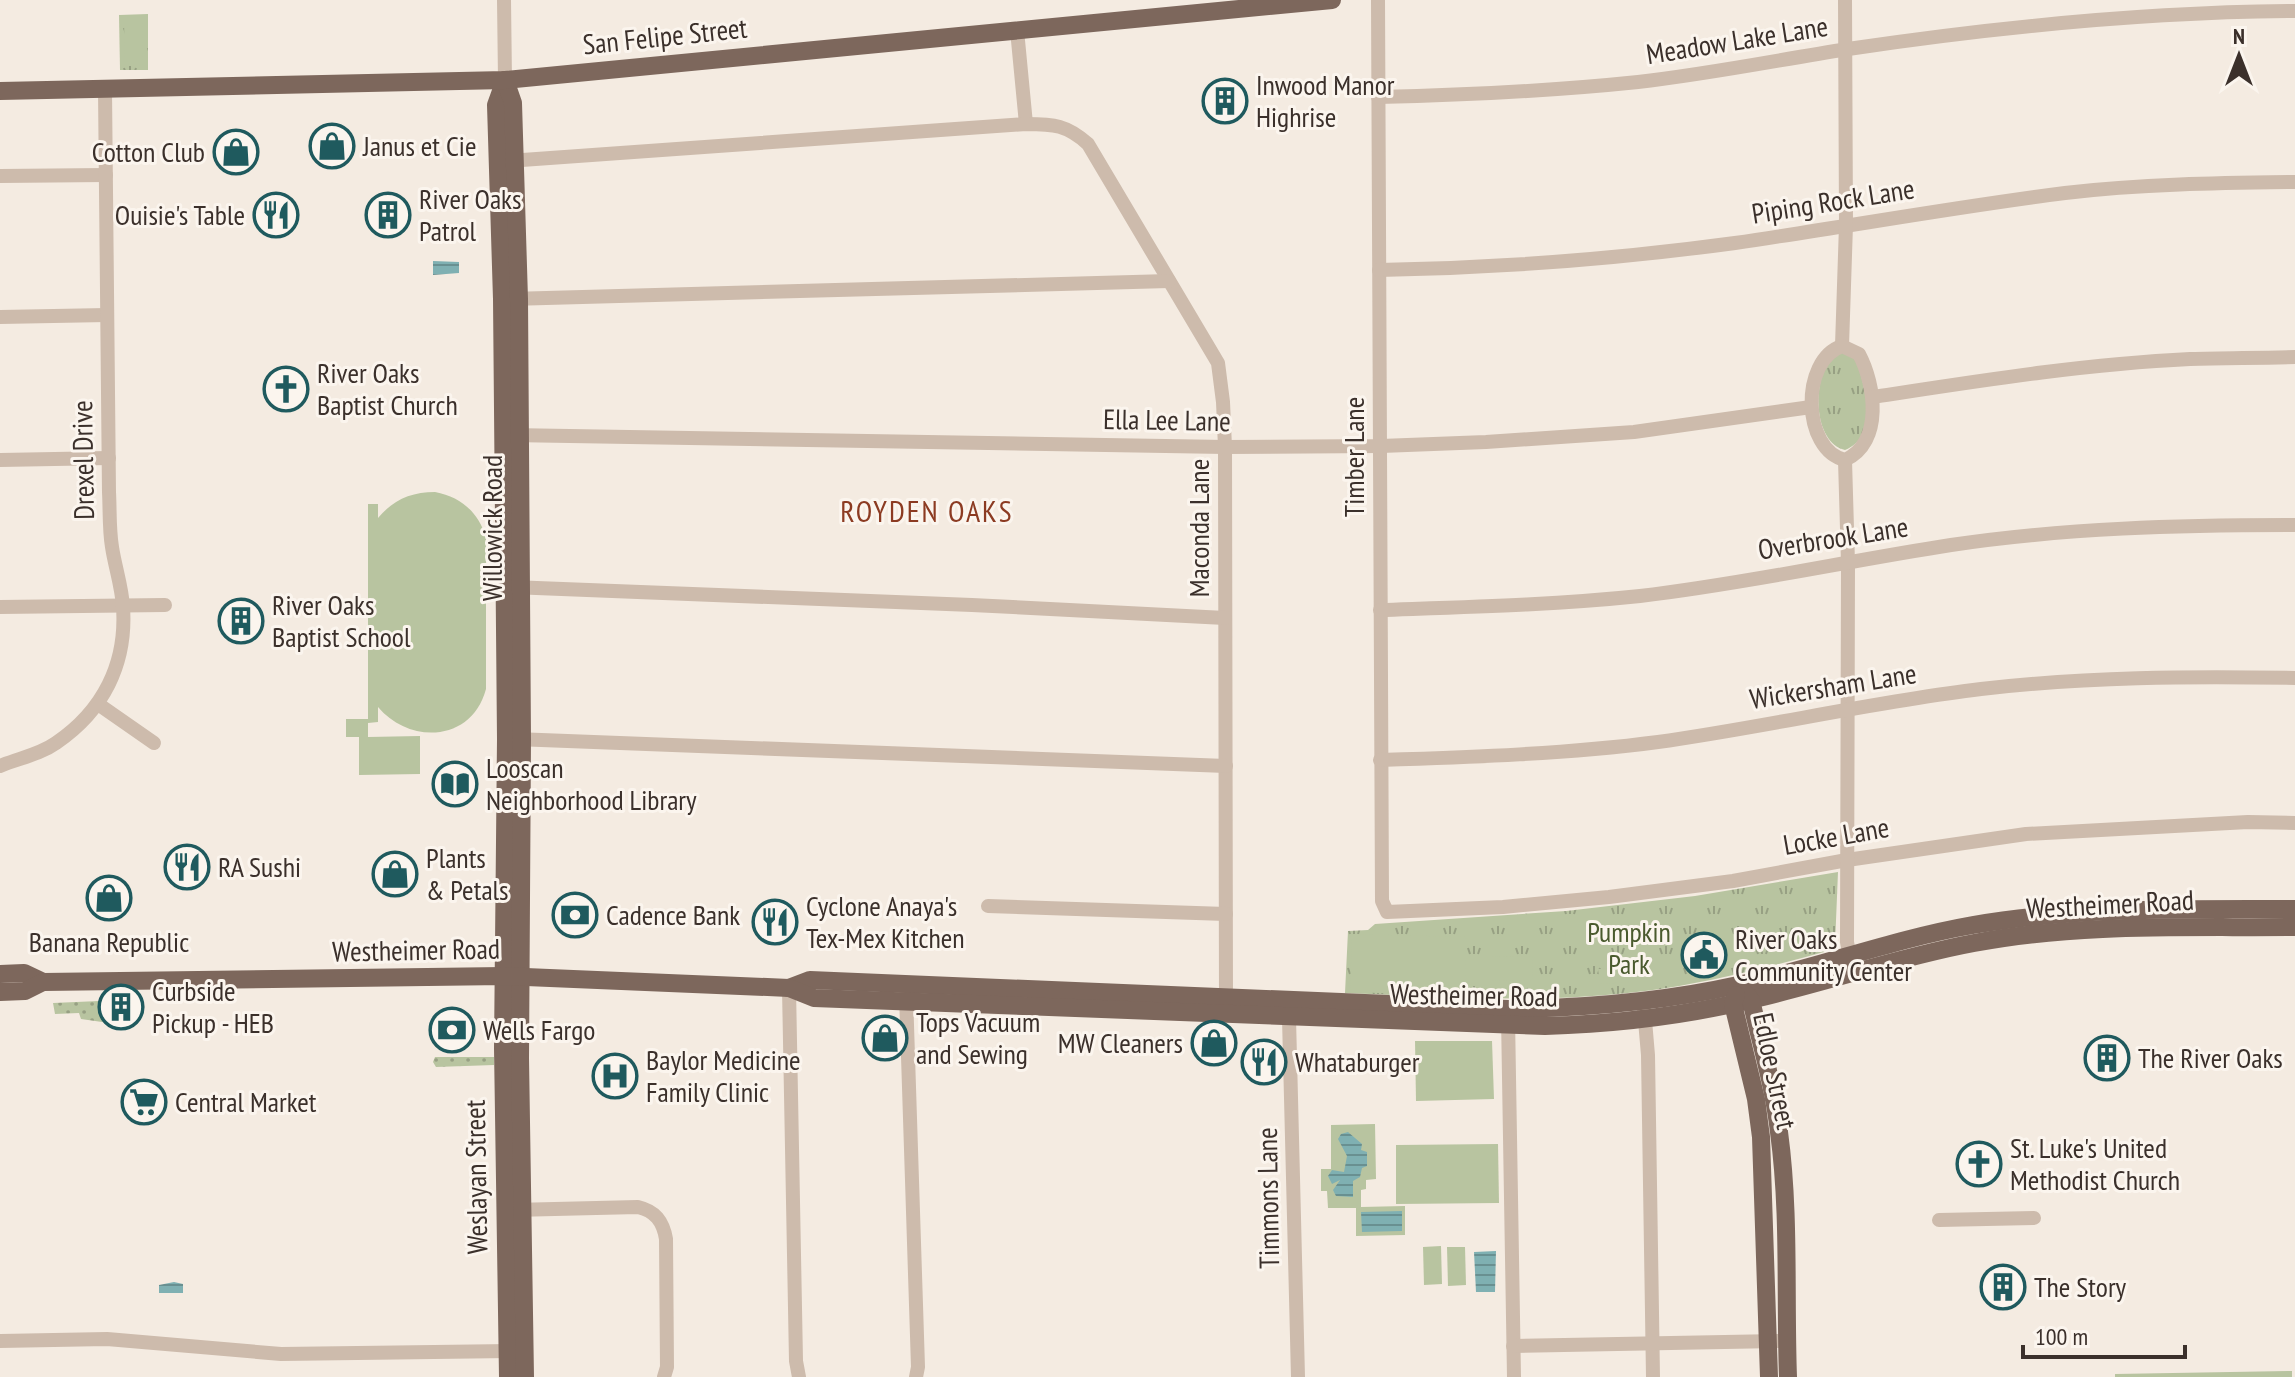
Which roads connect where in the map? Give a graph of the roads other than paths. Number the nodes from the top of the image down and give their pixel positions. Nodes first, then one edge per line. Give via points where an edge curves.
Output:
1 (504, 0) edge
2 (1332, 0) edge
3 (1378, 0) edge
4 (1845, 0) edge
5 (2295, 11) edge
6 (1017, 30) junction
7 (1846, 50) junction
8 (505, 80) junction
9 (105, 90) junction
10 (0, 91) edge
11 (1378, 97) junction
12 (1026, 124) junction
13 (506, 161) junction
14 (106, 175) junction
15 (0, 176) edge
16 (2295, 182) edge
17 (1846, 225) junction
18 (1379, 270) junction
19 (1169, 281) junction
20 (511, 299) junction
21 (107, 315) junction
22 (0, 317) edge
23 (1842, 346) junction
24 (2295, 357) edge
25 (1873, 397) junction
26 (1811, 407) junction
27 (507, 441) junction
28 (1381, 446) junction
29 (1225, 447) junction
30 (109, 458) junction
31 (0, 460) edge
32 (1845, 460) junction
33 (2295, 525) edge
34 (1848, 563) junction
35 (511, 587) junction
36 (123, 605) junction
37 (165, 605) dead end
38 (0, 607) edge
39 (1380, 610) junction
40 (1225, 618) junction
41 (2295, 678) edge
42 (98, 704) junction
43 (1847, 709) junction
44 (514, 739) junction
45 (154, 743) dead end
46 (1380, 760) junction
47 (0, 766) edge
48 (1226, 766) junction
49 (2295, 823) edge
50 (1847, 860) junction
51 (988, 906) dead end
52 (2295, 909) edge
53 (1387, 912) joint
54 (1226, 914) junction
55 (2030, 926) junction
56 (2295, 927) edge
57 (1851, 964) junction
58 (0, 974) edge
59 (512, 976) junction
60 (43, 982) junction
61 (1739, 985) junction
62 (789, 988) junction
63 (0, 992) edge
64 (906, 993) junction
65 (1323, 1001) junction
66 (1742, 1002) junction
67 (1226, 1006) junction
68 (1644, 1009) junction
69 (1395, 1013) junction
70 (1289, 1018) junction
71 (1508, 1018) junction
72 (513, 1210) junction
73 (1765, 1218) junction
74 (1785, 1218) junction
75 (2034, 1218) dead end
76 (1939, 1220) dead end
77 (0, 1341) edge
78 (1778, 1341) junction
79 (1653, 1343) junction
80 (1513, 1346) junction
81 (516, 1351) junction
82 (508, 1377) edge
83 (525, 1377) edge
84 (664, 1377) edge
85 (799, 1377) edge
86 (916, 1377) edge
87 (1298, 1377) edge
88 (1514, 1377) edge
89 (1653, 1377) edge
90 (1769, 1377) edge
91 (1788, 1377) edge

1 - 8 street, Willowick Road
2 - 6 main road, San Felipe Street
3 - 11 street, Timber Lane
4 - 7 street
5 - 7 street, Meadow Lake Lane via 2072,22
6 - 8 main road, San Felipe Street
6 - 12 street
7 - 11 street, Meadow Lake Lane via 1638,82
7 - 17 street
8 - 9 main road, San Felipe Street
8 - 13 main road, Willowick Road via 496,105
9 - 10 main road, San Felipe Street
9 - 14 street, Drexel Drive
11 - 18 street, Timber Lane
12 - 13 street
12 - 19 street, Maconda Lane via 1053,124 1074,131 1088,144
13 - 20 main road, Willowick Road
14 - 15 street
14 - 21 street, Drexel Drive
16 - 17 street, Piping Rock Lane via 2068,193
17 - 18 street, Piping Rock Lane via 1626,256
17 - 23 street
18 - 28 street, Timber Lane
19 - 20 street
19 - 29 street, Maconda Lane via 1218,363
20 - 27 main road, Willowick Road
21 - 22 street
21 - 30 street, Drexel Drive
23 - 25 street via 1859,354
23 - 26 street via 1825,356 1818,369
24 - 25 street via 2125,365
25 - 32 street via 1867,436
26 - 28 street, Ella Lee Lane via 1634,432
26 - 32 street via 1829,452
27 - 29 street, Ella Lee Lane
27 - 35 main road, Willowick Road
28 - 29 street, Ella Lee Lane
28 - 39 street, Timber Lane
29 - 40 street, Maconda Lane
30 - 31 street
30 - 36 street, Drexel Drive via 111,544
32 - 34 street
33 - 34 street, Overbrook Lane via 2068,532
34 - 39 street, Overbrook Lane via 1641,596
34 - 43 street
35 - 40 street
35 - 44 main road, Willowick Road
36 - 37 street
36 - 38 street
36 - 42 street, Drexel Drive via 117,668
39 - 46 street, Timber Lane
40 - 48 street, Maconda Lane
41 - 43 street, Wickersham Lane via 2167,677 2042,684
42 - 45 street
42 - 47 street, Drexel Drive via 56,743
43 - 46 street, Wickersham Lane via 1656,742
43 - 50 street
44 - 48 street
44 - 59 main road, Willowick Road
46 - 53 street, Timber Lane via 1382,901
48 - 54 street, Maconda Lane
49 - 50 street, Locke Lane via 2026,834
50 - 53 street, Locke Lane via 1609,897
50 - 57 street
51 - 54 street
52 - 55 main road, Westheimer Road via 2116,910
54 - 67 street, Maconda Lane
55 - 56 main road, Westheimer Road
55 - 57 main road, Westheimer Road via 1933,951
57 - 61 main road, Westheimer Road
57 - 66 main road, Westheimer Road
58 - 60 main road, Westheimer Road via 24,973
59 - 60 main road, Westheimer Road
59 - 62 main road, Westheimer Road
59 - 72 main road, Weslayan Street
60 - 63 main road, Westheimer Road via 25,991
61 - 66 main road, Edloe Street
61 - 68 main road, Westheimer Road
62 - 64 main road, Westheimer Road via 810,980
62 - 85 street
64 - 67 main road, Westheimer Road
64 - 86 street
65 - 67 main road, Westheimer Road
65 - 69 main road, Westheimer Road
65 - 70 main road
66 - 68 main road, Westheimer Road
66 - 73 main road, Edloe Street via 1763,1161
66 - 74 main road, Edloe Street via 1773,1090
67 - 70 main road, Westheimer Road
68 - 71 main road, Westheimer Road via 1584,1007
68 - 79 street
69 - 70 main road, Westheimer Road
69 - 71 main road, Westheimer Road
70 - 87 street, Timmons Lane
71 - 80 street
72 - 81 main road, Weslayan Street
72 - 84 street via 638,1207 656,1216 666,1239
73 - 74 main road
73 - 78 main road, Edloe Street
74 - 78 main road, Edloe Street
75 - 76 street
77 - 81 street via 107,1339 281,1354
78 - 79 street
78 - 90 main road, Edloe Street
78 - 91 main road, Edloe Street
79 - 80 street
79 - 89 street
80 - 88 street
81 - 82 main road, Weslayan Street
81 - 83 main road, Weslayan Street

